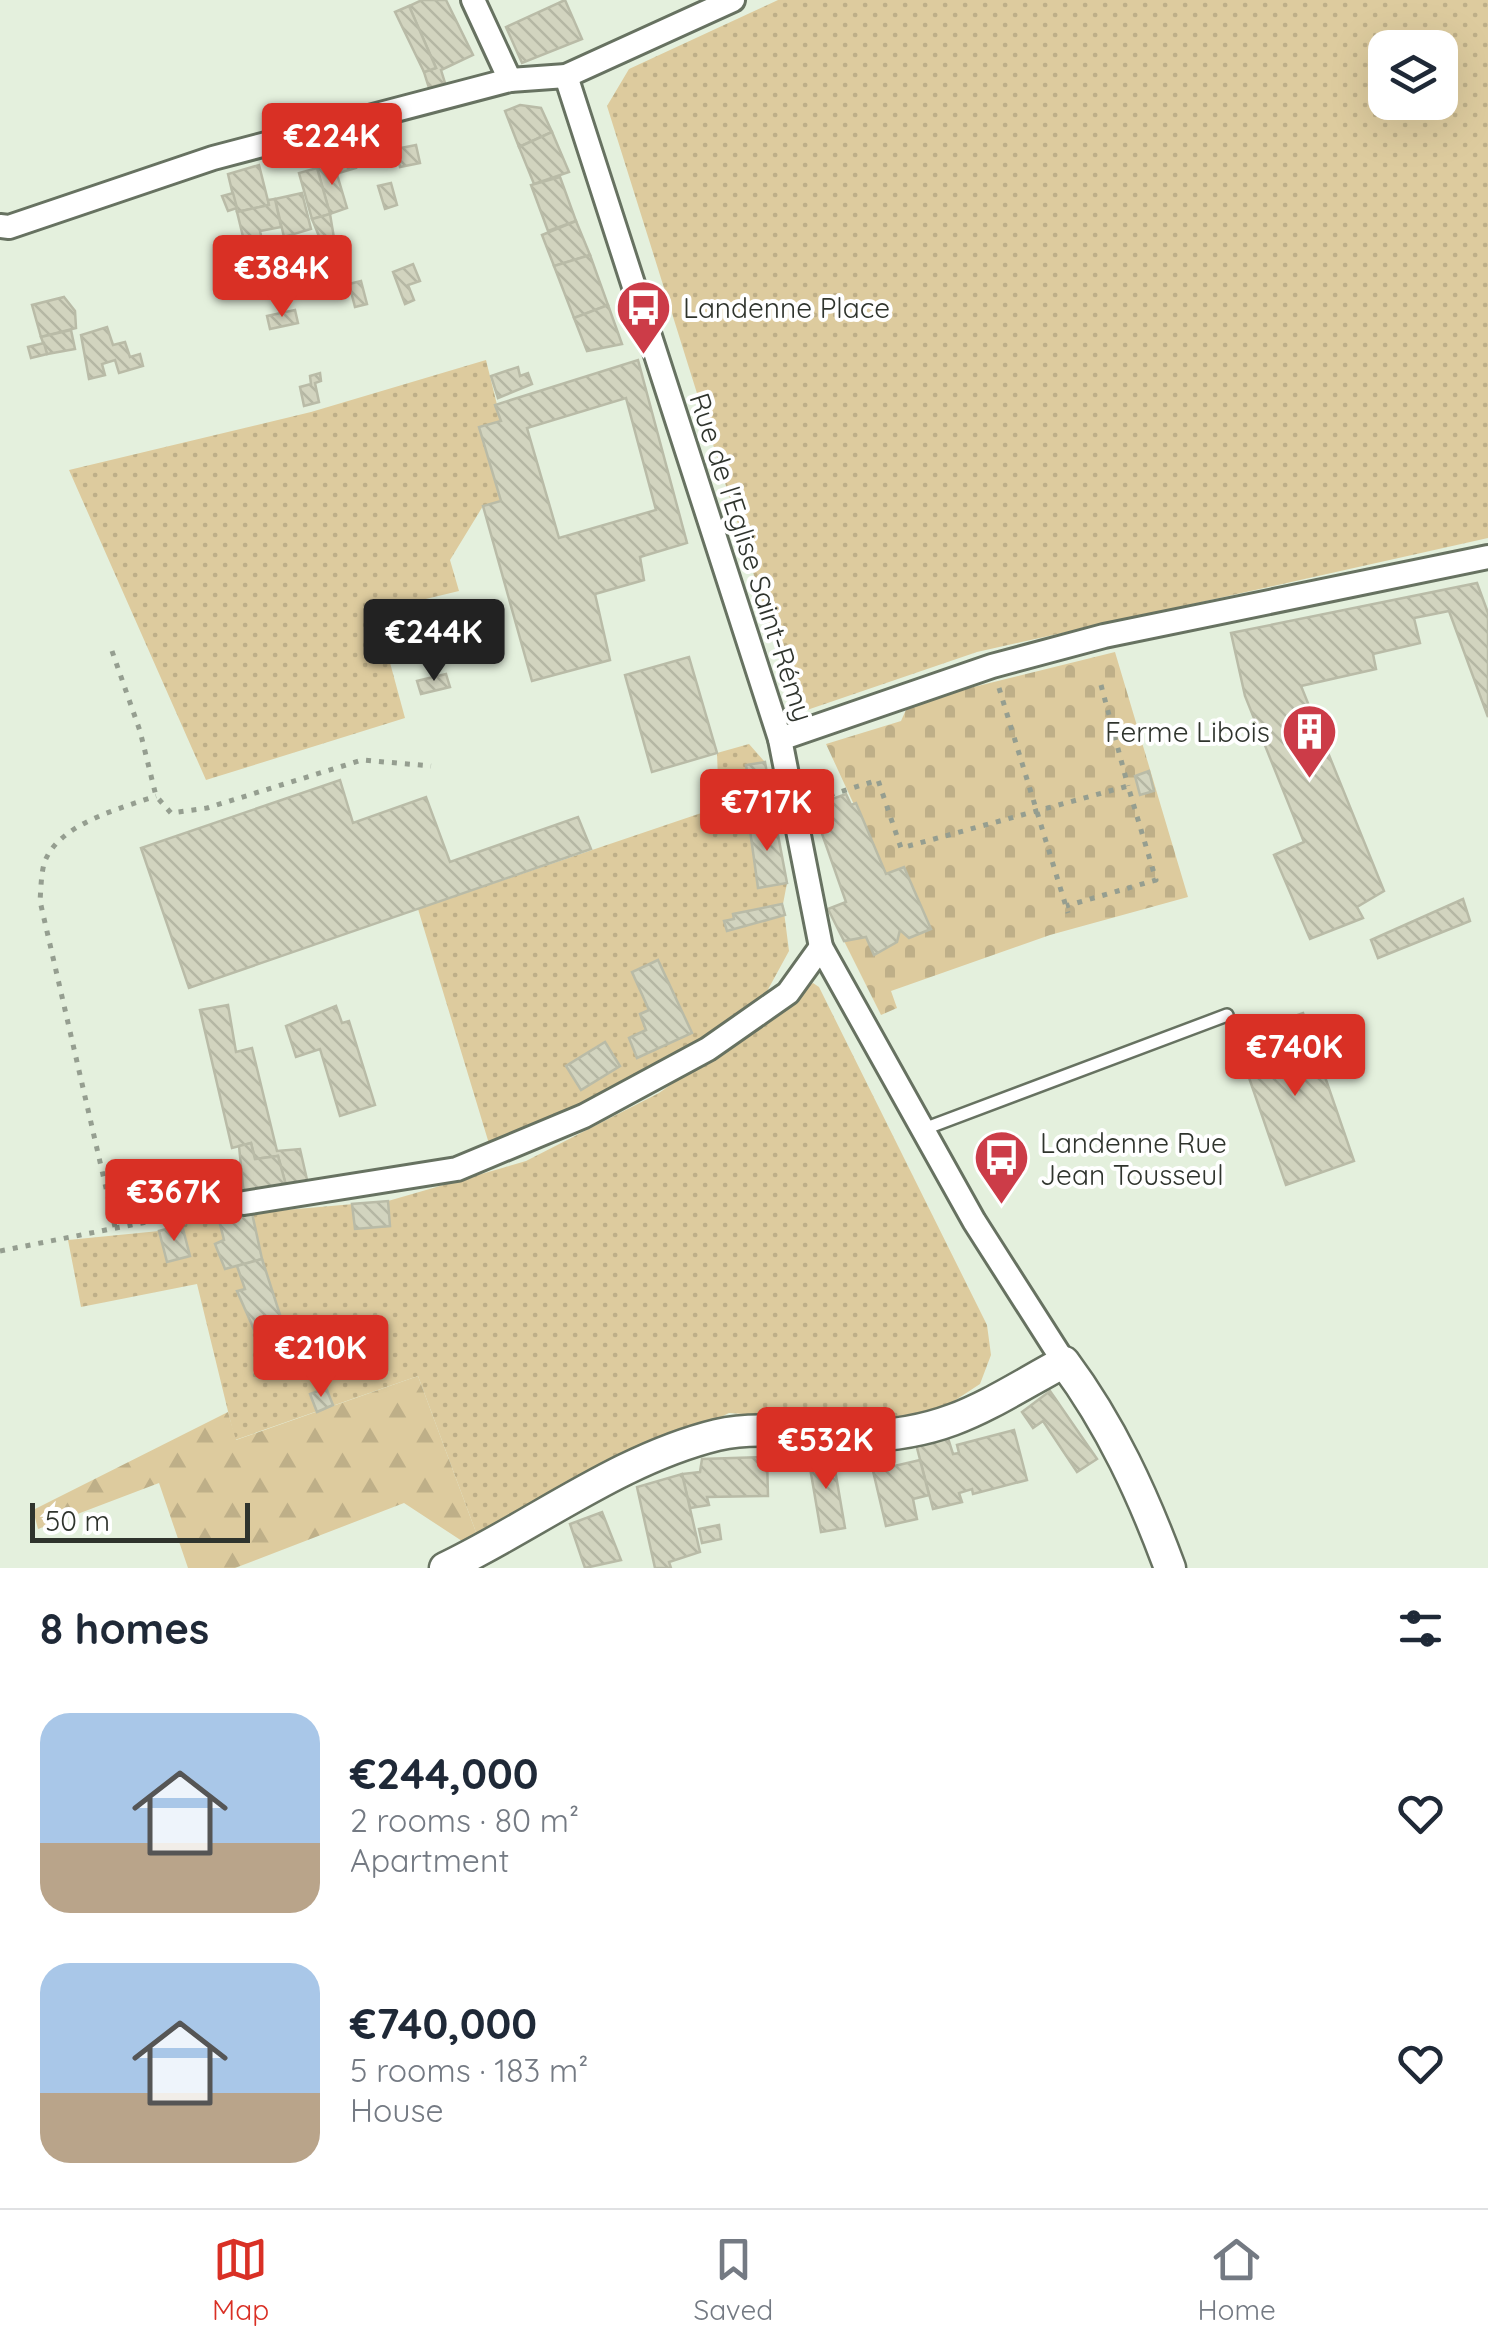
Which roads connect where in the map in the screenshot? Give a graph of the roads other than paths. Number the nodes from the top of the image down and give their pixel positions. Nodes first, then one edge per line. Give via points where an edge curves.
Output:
1 (473, 0) edge
2 (733, 0) edge
3 (566, 76) junction
4 (510, 80) junction
5 (0, 226) edge
6 (1488, 557) edge
7 (780, 739) junction
8 (821, 947) junction
9 (1226, 1016) dead end
10 (924, 1128) junction
11 (244, 1203) road end
12 (1064, 1362) junction
13 (445, 1568) edge
14 (1170, 1568) edge

1 - 4 street
2 - 3 street
3 - 4 street
3 - 7 street, Rue de l'Eglise Saint-Rémy
4 - 5 street via 213,158
6 - 7 street via 1104,636 992,666
7 - 8 street, Rue de l'Eglise Saint-Rémy
8 - 10 street, Rue de l'Eglise Saint-Rémy
8 - 11 street via 788,993 708,1049 584,1116 457,1170
9 - 10 lane
10 - 12 street, Rue de l'Eglise Saint-Rémy
12 - 13 street via 950,1424 910,1433 746,1429 714,1436 633,1468
12 - 14 street via 1144,1497

